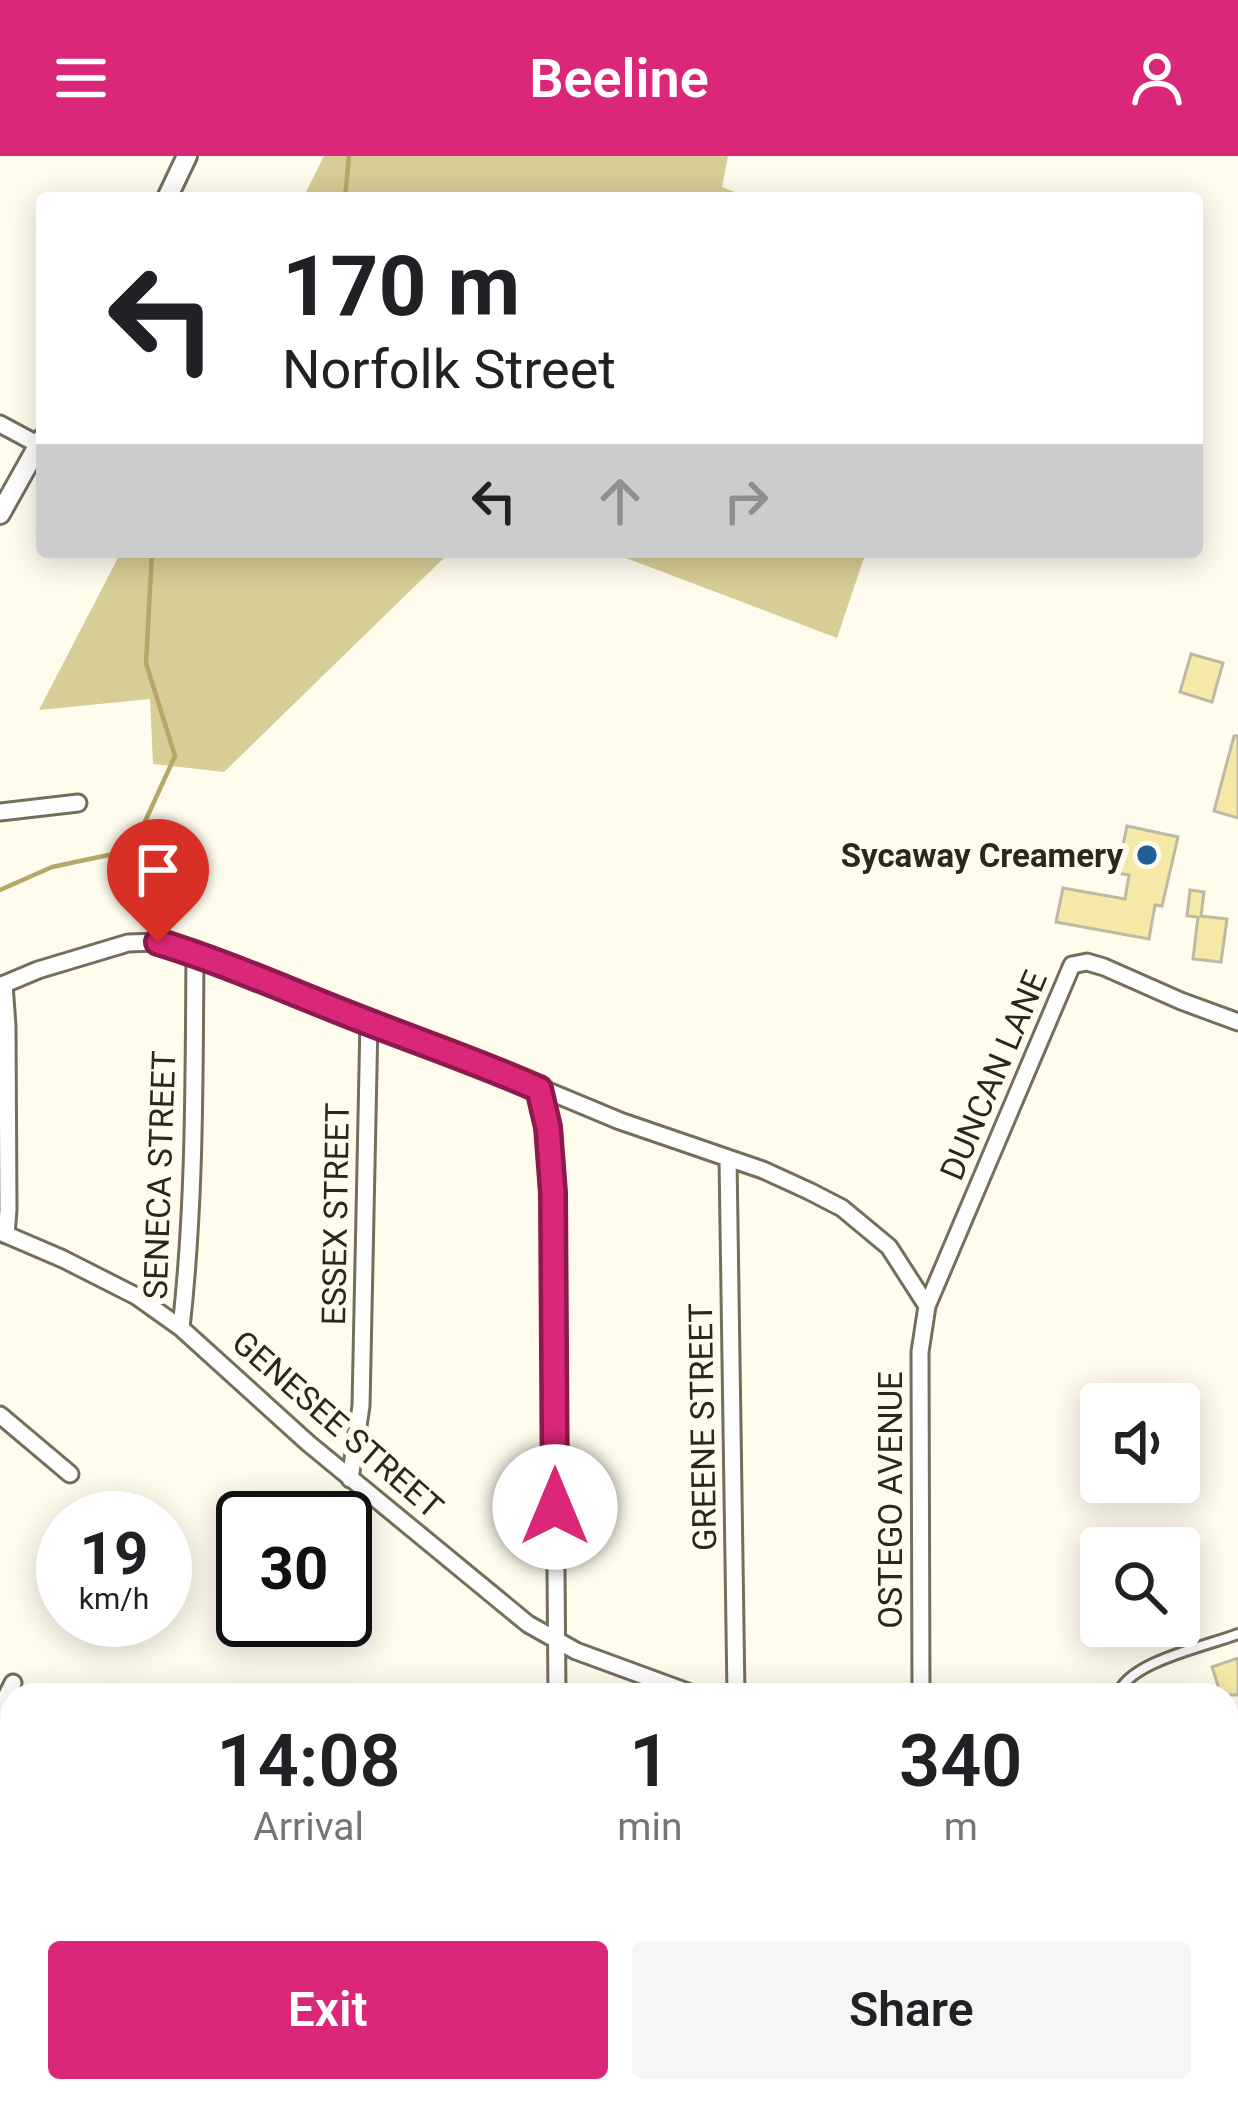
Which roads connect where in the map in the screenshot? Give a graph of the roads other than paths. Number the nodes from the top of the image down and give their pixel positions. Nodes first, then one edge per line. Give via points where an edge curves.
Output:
1 (188, 156) edge
2 (169, 192) edge
3 (0, 424) edge
4 (36, 440) edge
5 (36, 449) edge
6 (0, 514) edge
7 (78, 803) dead end
8 (0, 812) edge
9 (195, 953) junction
10 (2, 985) edge
11 (370, 1021) junction
12 (1238, 1022) edge
13 (539, 1089) junction
14 (728, 1158) junction
15 (3, 1234) edge
16 (927, 1306) junction
17 (182, 1328) junction
18 (0, 1415) edge
19 (70, 1474) dead end
20 (350, 1479) junction
21 (1238, 1634) edge
22 (556, 1642) junction
23 (557, 1683) edge
24 (664, 1683) edge
25 (736, 1683) edge
26 (921, 1683) edge
27 (1121, 1683) edge

1 - 2 street
3 - 4 street
5 - 6 street
7 - 8 street
9 - 10 street via 128,943
9 - 11 street
9 - 17 street, SENECA STREET
10 - 15 street
11 - 13 street
11 - 20 street, ESSEX STREET via 361,1406
12 - 16 street, DUNCAN LANE via 1087,962 1072,965
13 - 14 street
13 - 22 street via 553,1193
14 - 16 street via 865,1225 889,1246
14 - 25 street, GREENE STREET
15 - 17 street, GENESEE STREET via 136,1296
16 - 26 street, OSTEGO AVENUE
17 - 20 street, GENESEE STREET
18 - 19 street
20 - 22 street, GENESEE STREET
21 - 27 lane
22 - 23 street
22 - 24 street, GENESEE STREET

